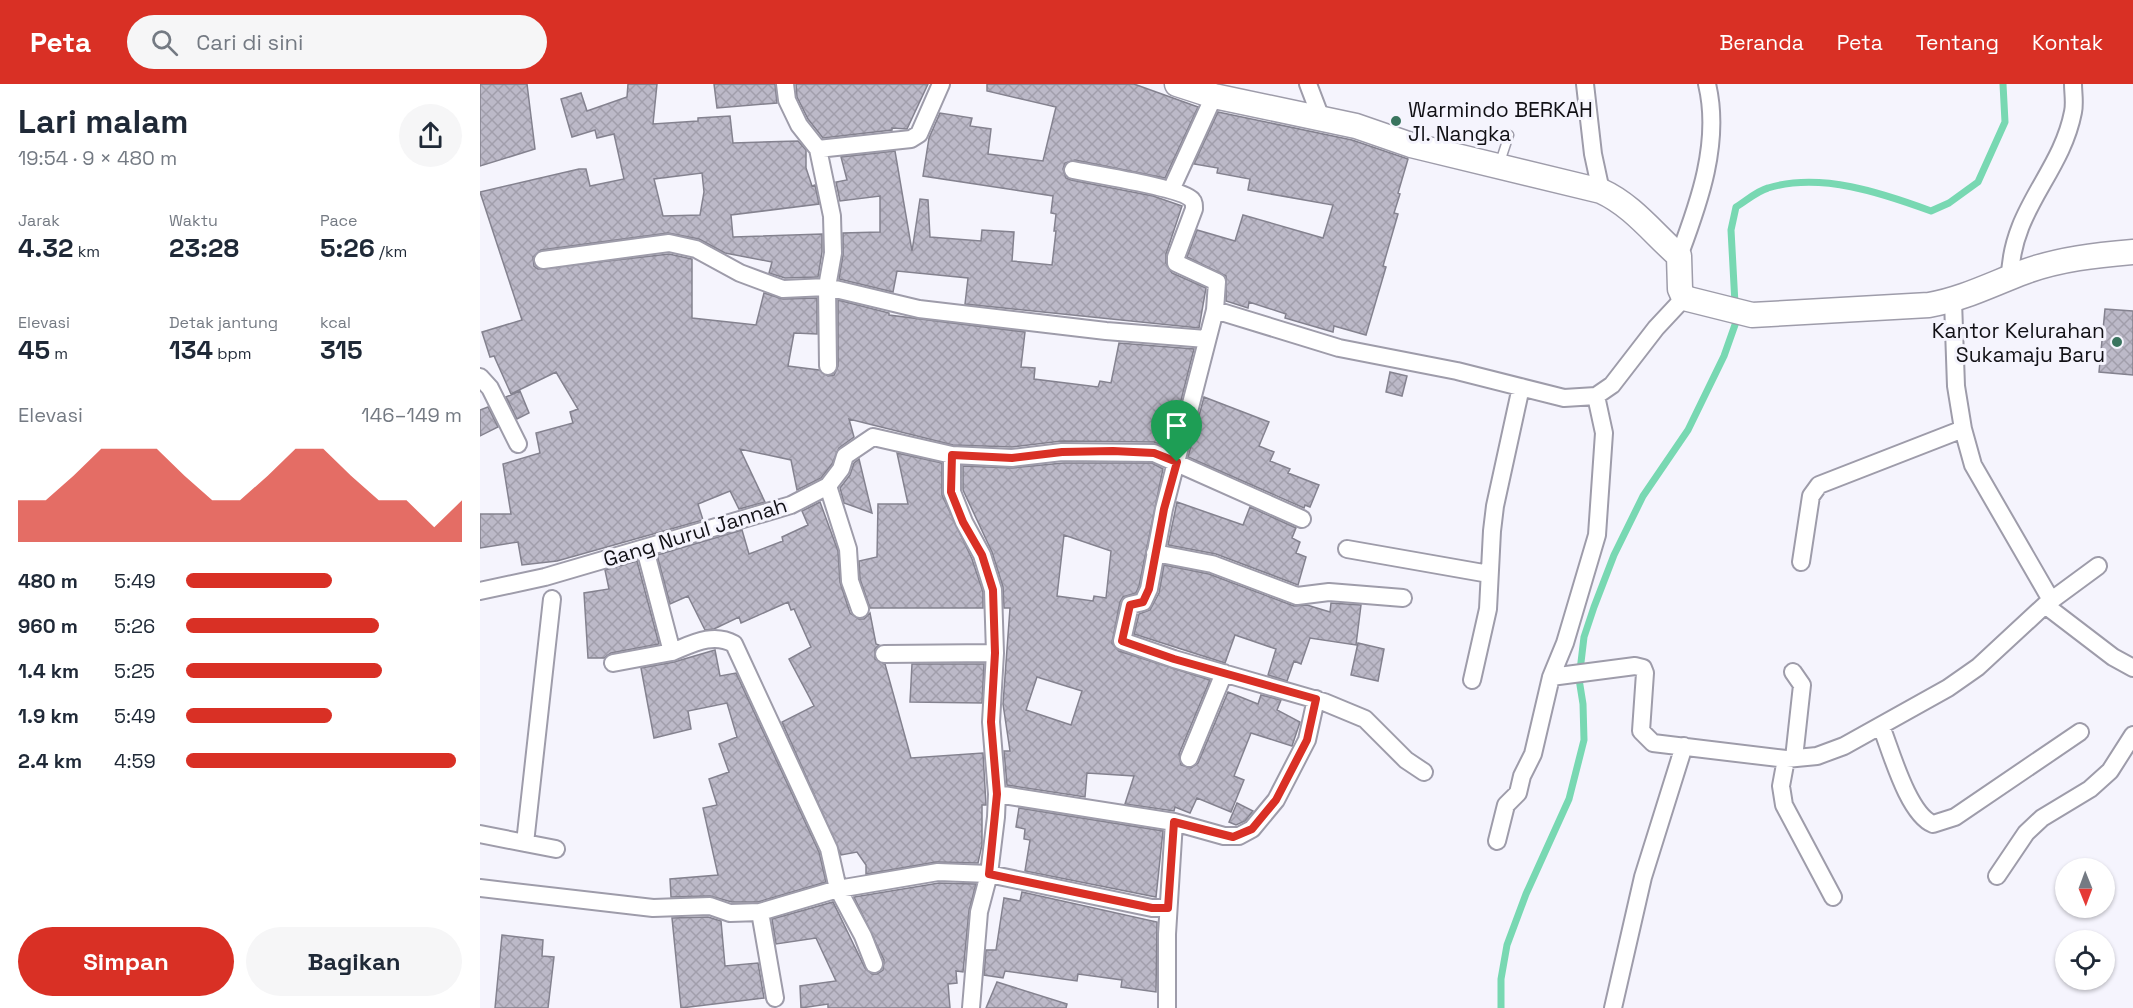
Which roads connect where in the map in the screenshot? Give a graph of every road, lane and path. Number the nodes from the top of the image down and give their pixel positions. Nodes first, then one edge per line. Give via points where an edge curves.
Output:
1 (785, 84) edge
2 (941, 84) edge
3 (1177, 84) edge
4 (1308, 84) edge
5 (1585, 84) edge
6 (1707, 84) edge
7 (2073, 84) edge
8 (1214, 96) junction
9 (1321, 118) junction
10 (1509, 135) dead end
11 (818, 149) junction
12 (1499, 165) junction
13 (1073, 170) dead end
14 (1171, 190) junction
15 (1601, 191) junction
16 (2133, 252) edge
17 (1679, 256) junction
18 (543, 260) dead end
19 (2010, 278) junction
20 (827, 286) junction
21 (1684, 298) junction
22 (1953, 301) junction
23 (1215, 310) junction
24 (1206, 339) junction
25 (828, 366) dead end
26 (480, 377) edge
27 (1521, 387) junction
28 (1596, 396) junction
29 (1963, 429) junction
30 (518, 444) dead end
31 (952, 455) junction
32 (1177, 462) junction
33 (828, 486) junction
34 (1302, 519) dead end
35 (645, 549) junction
36 (1347, 549) dead end
37 (1155, 553) junction
38 (1801, 562) dead end
39 (2098, 566) dead end
40 (1489, 574) junction
41 (480, 591) edge
42 (1403, 598) dead end
43 (552, 599) dead end
44 (2048, 603) junction
45 (860, 609) dead end
46 (672, 652) junction
47 (995, 653) junction
48 (884, 654) dead end
49 (613, 663) dead end
50 (2133, 668) edge
51 (1793, 672) dead end
52 (1224, 673) junction
53 (1558, 676) junction
54 (1472, 680) dead end
55 (1316, 699) junction
56 (1881, 726) junction
57 (2080, 732) dead end
58 (2133, 735) edge
59 (1684, 746) junction
60 (1189, 758) dead end
61 (1790, 758) junction
62 (1424, 772) dead end
63 (997, 794) junction
64 (1174, 822) junction
65 (480, 834) edge
66 (1497, 841) dead end
67 (525, 843) junction
68 (556, 849) dead end
69 (989, 874) junction
70 (1997, 876) dead end
71 (480, 888) edge
72 (838, 889) junction
73 (1833, 897) dead end
74 (1168, 908) junction
75 (760, 912) junction
76 (874, 964) dead end
77 (775, 998) dead end
78 (971, 1008) edge
79 (1167, 1008) edge
80 (1613, 1008) edge

1 - 11 street via 787,100 799,125
2 - 11 street via 920,134 911,139
3 - 8 street
4 - 9 street
5 - 15 street
6 - 17 street via 1712,122 1709,147 1699,203
7 - 19 street via 2074,110 2067,132 2018,227 2010,256
8 - 9 street
8 - 14 street
9 - 12 street via 1411,145
10 - 12 lane
11 - 20 street via 832,216 833,253
12 - 15 street
13 - 14 street
14 - 23 street via 1189,197 1194,205 1176,263 1216,280
15 - 17 street via 1634,211
16 - 19 street via 2073,259
17 - 21 street
18 - 20 street via 669,243 696,249 740,273 783,289
19 - 22 street
20 - 24 street via 919,309
20 - 25 street
21 - 22 street via 1752,315
21 - 28 street via 1612,385
22 - 29 street via 1956,386
23 - 24 street
23 - 27 street via 1339,348
24 - 32 street
26 - 30 street via 490,388
27 - 28 street via 1564,399
27 - 40 street via 1495,506
28 - 53 street via 1604,433 1598,535
29 - 38 street via 1820,485 1811,496
29 - 44 street via 1973,465
31 - 32 street via 1012,458 1113,451 1154,453
31 - 33 street via 873,437 845,456
31 - 47 street via 951,492 982,555 993,590
32 - 34 street
32 - 37 street
33 - 35 street, Gang Nurul Jannah via 791,505
33 - 45 street via 848,549 850,581
35 - 41 street, Gang Nurul Jannah
35 - 46 street
36 - 40 street
37 - 42 street via 1212,564 1297,596 1329,592
37 - 52 street via 1149,589 1143,602 1130,605 1122,641
39 - 44 street
40 - 54 street via 1488,609
43 - 67 street
44 - 50 street via 2113,657
44 - 56 street via 1978,668
46 - 49 street
46 - 72 street via 705,639 734,644 829,849
47 - 48 street
47 - 63 street via 991,722
51 - 61 street via 1802,685
52 - 55 street
52 - 60 street
53 - 59 street via 1643,668 1646,673 1641,731 1653,743
53 - 66 street via 1518,793 1506,805
55 - 62 street via 1365,719 1406,760
55 - 64 street via 1307,740 1276,800 1252,829 1233,837
56 - 57 street via 1911,801 1933,824 1955,817
56 - 61 street via 1817,756
58 - 70 street via 2110,771 2026,833
59 - 61 street
59 - 80 street via 1643,877
61 - 73 street via 1781,786 1785,805
63 - 64 street
63 - 69 street
64 - 74 street
65 - 67 street
67 - 68 street
69 - 72 street via 938,872
69 - 74 street
69 - 78 street via 979,912
71 - 75 street via 653,908 710,906 730,914
72 - 75 street
72 - 76 street
74 - 79 street
75 - 77 street

